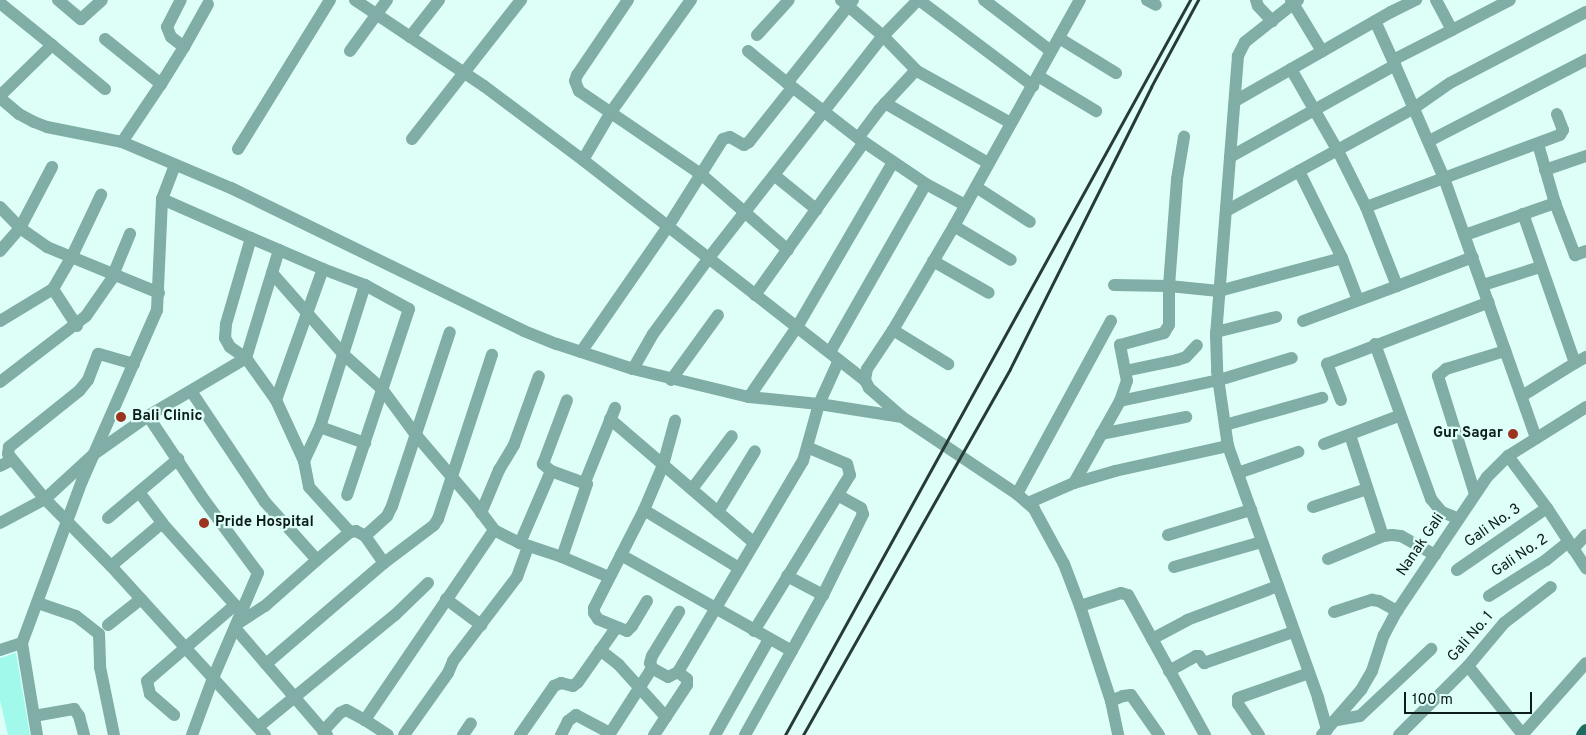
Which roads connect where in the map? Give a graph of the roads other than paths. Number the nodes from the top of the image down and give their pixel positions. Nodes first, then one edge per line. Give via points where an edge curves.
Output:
1 (58, 0) edge
2 (102, 0) edge
3 (181, 0) edge
4 (330, 0) edge
5 (355, 0) edge
6 (387, 0) edge
7 (439, 0) edge
8 (521, 0) edge
9 (628, 0) edge
10 (691, 0) edge
11 (918, 0) edge
12 (984, 0) edge
13 (1080, 0) edge
14 (1256, 0) edge
15 (1385, 0) edge
16 (1416, 0) edge
17 (1436, 0) edge
18 (1510, 0) edge
19 (786, 1) edge
20 (1295, 1) edge
21 (847, 2) edge
22 (0, 3) edge
23 (208, 4) dead end
24 (1391, 12) junction
25 (1586, 12) edge
26 (376, 14) junction
27 (1272, 21) junction
28 (1375, 21) junction
29 (1452, 30) junction
30 (757, 35) dead end
31 (410, 36) junction
32 (883, 36) junction
33 (1059, 38) junction
34 (105, 39) dead end
35 (52, 45) junction
36 (184, 48) junction
37 (350, 51) dead end
38 (748, 51) dead end
39 (1052, 51) junction
40 (1322, 52) junction
41 (1586, 60) edge
42 (1394, 62) junction
43 (1291, 69) junction
44 (916, 70) junction
45 (464, 72) junction
46 (1116, 73) dead end
47 (1036, 81) junction
48 (160, 84) junction
49 (790, 85) junction
50 (105, 89) dead end
51 (0, 97) edge
52 (1235, 101) junction
53 (885, 103) junction
54 (1414, 108) junction
55 (1315, 110) junction
56 (823, 111) junction
57 (1096, 111) dead end
58 (611, 112) junction
59 (1557, 114) dead end
60 (1011, 123) junction
61 (1184, 137) dead end
62 (412, 138) dead end
63 (861, 140) junction
64 (1429, 140) junction
65 (122, 142) junction
66 (1538, 144) junction
67 (238, 149) dead end
68 (1338, 151) junction
69 (1586, 156) edge
70 (1230, 157) junction
71 (582, 160) junction
72 (893, 162) junction
73 (988, 163) junction
74 (52, 167) dead end
75 (173, 170) junction
76 (1545, 170) junction
77 (1299, 171) junction
78 (702, 175) junction
79 (774, 175) junction
80 (1444, 178) junction
81 (926, 184) junction
82 (976, 187) junction
83 (101, 195) dead end
84 (162, 199) junction
85 (1555, 203) junction
86 (965, 205) junction
87 (0, 207) edge
88 (1366, 207) junction
89 (817, 210) junction
90 (1226, 211) junction
91 (744, 212) junction
92 (1523, 214) junction
93 (1030, 222) dead end
94 (954, 226) junction
95 (20, 228) junction
96 (668, 228) junction
97 (130, 234) dead end
98 (1465, 235) junction
99 (251, 238) junction
100 (279, 250) junction
101 (788, 250) junction
102 (0, 251) edge
103 (1586, 251) edge
104 (72, 256) junction
105 (1473, 257) junction
106 (1342, 258) junction
107 (708, 259) junction
108 (1010, 260) dead end
109 (933, 261) junction
110 (1540, 267) junction
111 (323, 269) junction
112 (272, 273) junction
113 (114, 274) junction
114 (365, 285) junction
115 (1114, 285) dead end
116 (1483, 285) junction
117 (1169, 286) junction
118 (1397, 286) junction
119 (52, 289) junction
120 (1219, 291) junction
121 (159, 293) junction
122 (989, 293) dead end
123 (755, 295) junction
124 (1358, 300) junction
125 (1489, 302) junction
126 (308, 313) junction
127 (718, 315) dead end
128 (1276, 317) dead end
129 (1303, 320) dead end
130 (0, 321) edge
131 (1112, 322) dead end
132 (77, 326) junction
133 (797, 327) junction
134 (893, 330) junction
135 (450, 332) dead end
136 (1216, 332) junction
137 (1374, 344) junction
138 (1197, 345) dead end
139 (1506, 351) junction
140 (581, 352) junction
141 (492, 354) dead end
142 (344, 355) junction
143 (834, 356) junction
144 (246, 358) junction
145 (1292, 358) dead end
146 (1581, 360) edge
147 (134, 364) junction
148 (948, 364) dead end
149 (633, 369) junction
150 (1126, 371) junction
151 (539, 376) dead end
152 (671, 380) junction
153 (865, 380) junction
154 (1218, 380) junction
155 (0, 382) edge
156 (382, 389) junction
157 (191, 391) junction
158 (1522, 396) junction
159 (749, 398) junction
160 (1322, 398) dead end
161 (276, 400) junction
162 (567, 400) dead end
163 (1341, 400) dead end
164 (1120, 401) junction
165 (1586, 407) edge
166 (817, 408) junction
167 (148, 416) junction
168 (1400, 416) junction
169 (902, 417) junction
170 (1186, 417) dead end
171 (675, 421) dead end
172 (1225, 425) junction
173 (320, 427) junction
174 (1102, 434) junction
175 (416, 435) junction
176 (1350, 435) junction
177 (732, 436) dead end
178 (1536, 438) junction
179 (808, 440) junction
180 (364, 443) junction
181 (1324, 444) dead end
182 (1228, 446) junction
183 (755, 451) dead end
184 (1298, 452) dead end
185 (94, 454) junction
186 (1508, 456) junction
187 (178, 459) junction
188 (12, 460) junction
189 (304, 461) junction
190 (663, 465) junction
191 (0, 466) edge
192 (552, 471) junction
193 (1238, 473) junction
194 (451, 477) junction
195 (585, 482) junction
196 (1074, 483) junction
197 (1367, 488) junction
198 (692, 489) junction
199 (139, 492) junction
200 (1017, 494) junction
201 (1476, 494) junction
202 (347, 495) dead end
203 (838, 495) junction
204 (45, 499) junction
205 (1028, 503) junction
206 (1313, 507) dead end
207 (1547, 508) junction
208 (644, 510) junction
209 (1251, 510) junction
210 (718, 512) junction
211 (482, 513) junction
212 (108, 518) dead end
213 (1458, 519) junction
214 (67, 521) junction
215 (0, 523) edge
216 (162, 523) junction
217 (494, 530) junction
218 (350, 532) junction
219 (1168, 535) dead end
220 (1586, 535) edge
221 (364, 536) junction
222 (1383, 536) junction
223 (1262, 542) junction
224 (754, 543) junction
225 (524, 545) junction
226 (1570, 545) junction
227 (621, 555) junction
228 (1435, 555) junction
229 (562, 556) junction
230 (1328, 559) dead end
231 (317, 560) junction
232 (384, 563) junction
233 (111, 566) junction
234 (739, 568) junction
235 (1174, 568) dead end
236 (1586, 568) edge
237 (1457, 570) dead end
238 (787, 576) junction
239 (609, 577) junction
240 (428, 583) dead end
241 (1278, 586) junction
242 (1551, 588) dead end
243 (823, 595) junction
244 (1488, 596) dead end
245 (141, 599) junction
246 (446, 599) junction
247 (648, 602) dead end
248 (38, 603) junction
249 (1080, 606) junction
250 (714, 608) junction
251 (1397, 611) junction
252 (679, 612) dead end
253 (1334, 612) dead end
254 (108, 625) dead end
255 (481, 625) junction
256 (236, 626) junction
257 (616, 628) junction
258 (754, 631) junction
259 (1293, 632) junction
260 (769, 639) junction
261 (1152, 639) junction
262 (22, 643) junction
263 (186, 648) junction
264 (1432, 649) dead end
265 (0, 650) edge
266 (600, 650) junction
267 (792, 651) junction
268 (1586, 663) edge
269 (266, 664) junction
270 (1468, 666) junction
271 (652, 668) junction
272 (1169, 671) junction
273 (678, 672) junction
274 (1309, 673) junction
275 (213, 678) junction
276 (639, 689) junction
277 (294, 699) junction
278 (1111, 702) junction
279 (174, 715) dead end
280 (34, 716) junction
281 (666, 717) junction
282 (365, 720) junction
283 (1337, 720) junction
284 (471, 723) dead end
285 (261, 731) edge
286 (1586, 731) edge
287 (196, 733) edge
288 (325, 733) edge
289 (1324, 733) edge
290 (609, 734) edge
291 (1155, 734) edge
292 (37, 735) edge
293 (84, 735) edge
294 (114, 735) edge
295 (388, 735) edge
296 (404, 735) edge
297 (463, 735) edge
298 (520, 735) edge
299 (561, 735) edge
300 (654, 735) edge
301 (714, 735) edge
302 (746, 735) edge
303 (1118, 735) edge
304 (1206, 735) edge
305 (1259, 735) edge
306 (1399, 735) edge
307 (1522, 735) edge
308 (1583, 735) edge

1 - 2 street via 80,19 86,18
3 - 36 street via 167,30
4 - 67 street
5 - 26 street
6 - 26 street
7 - 31 street
8 - 45 street
9 - 58 street via 575,81 579,90
10 - 58 street
11 - 32 street
11 - 47 street
12 - 39 street
13 - 33 street
14 - 27 street
15 - 24 street
16 - 24 street
17 - 29 street
18 - 29 street
19 - 30 street
20 - 27 street
20 - 40 street
21 - 32 street
21 - 49 street
22 - 35 street
23 - 36 street
24 - 28 street
25 - 54 street via 1450,82
26 - 31 street
26 - 37 street
27 - 52 street via 1245,42 1241,49
28 - 40 street
28 - 42 street
29 - 42 street
31 - 45 street
32 - 44 street
32 - 56 street
33 - 39 street
33 - 46 street
34 - 48 street
35 - 50 street
35 - 51 street
36 - 48 street
38 - 49 street
39 - 47 street
40 - 43 street
41 - 64 street
42 - 54 street
42 - 55 street
43 - 52 street
43 - 55 street
44 - 53 street
44 - 60 street
45 - 62 street
45 - 71 street
47 - 57 street
47 - 60 street
48 - 65 street
49 - 56 street
49 - 78 street via 749,142 744,144 730,137 723,139
51 - 65 street via 19,114 47,127
52 - 70 street
53 - 63 street
53 - 73 street
54 - 64 street
54 - 68 street
55 - 68 street
55 - 70 street
56 - 63 street
56 - 79 street
58 - 71 street
58 - 78 street
59 - 66 street via 1562,134
60 - 73 street
61 - 117 street via 1177,179
63 - 72 street
63 - 89 street
64 - 80 street
65 - 75 street
66 - 76 street
66 - 80 street
68 - 77 street
68 - 88 street
69 - 76 street
70 - 90 street
71 - 96 street
72 - 81 street
72 - 133 street
73 - 82 street
74 - 95 street
75 - 84 street
75 - 140 street via 231,188 524,331
76 - 85 street
77 - 90 street
77 - 106 street
78 - 91 street
78 - 96 street
79 - 89 street
79 - 91 street
80 - 88 street
80 - 98 street
81 - 86 street
81 - 143 street
82 - 86 street
82 - 93 street
83 - 104 street
84 - 99 street
84 - 121 street
85 - 92 street
85 - 103 street via 1575,255
86 - 94 street
87 - 95 street
88 - 118 street
89 - 101 street
90 - 120 street
91 - 101 street
91 - 107 street
92 - 98 street
92 - 110 street
94 - 108 street
94 - 109 street
95 - 102 street
95 - 104 street via 47,247
96 - 107 street
96 - 140 street
97 - 113 street
98 - 105 street
99 - 100 street
99 - 144 street via 224,332 226,342
100 - 111 street
100 - 112 street
101 - 123 street
104 - 113 street
104 - 119 street
105 - 116 street
105 - 118 street
106 - 120 street
106 - 124 street
107 - 123 street
107 - 149 street
109 - 122 street
109 - 134 street
110 - 116 street
110 - 146 street
111 - 114 street
111 - 126 street
112 - 126 street
112 - 144 street
113 - 121 street
113 - 132 street
114 - 142 street
114 - 156 street via 409,308
115 - 117 street
116 - 125 street
117 - 120 street
117 - 150 street via 1168,329 1120,345
118 - 124 street
119 - 130 street
119 - 132 street
120 - 136 street
121 - 147 street via 157,310
123 - 133 street
124 - 129 street
125 - 137 street
125 - 139 street
126 - 142 street
126 - 161 street
127 - 152 street
128 - 136 street
131 - 200 street
132 - 155 street
133 - 143 street
133 - 159 street
134 - 148 street
134 - 153 street via 867,369
135 - 175 street
136 - 154 street
137 - 163 street via 1327,364
137 - 168 street
138 - 150 street via 1182,358
139 - 158 street
139 - 201 street via 1446,369 1438,376
140 - 149 street
141 - 194 street
142 - 156 street
142 - 173 street
143 - 153 street
143 - 166 street
144 - 157 street
144 - 161 street
145 - 154 street
146 - 158 street
147 - 185 street
147 - 188 street via 98,354 88,380 79,391 9,447 7,451
149 - 152 street
150 - 164 street via 1127,382
151 - 211 street via 514,445 499,470
152 - 159 street
153 - 169 street via 869,388
154 - 164 street
154 - 172 street
156 - 175 street
156 - 180 street
157 - 167 street
157 - 231 street via 265,502
158 - 178 street
159 - 166 street
160 - 172 street
161 - 189 street
162 - 192 street via 543,464
164 - 174 street
165 - 178 street, Nanak Gali
166 - 169 street
166 - 179 street
167 - 185 street
167 - 187 street
168 - 176 street
168 - 213 street via 1431,499 1442,512
169 - 200 street
170 - 174 street
171 - 190 street
172 - 182 street
173 - 180 street
173 - 189 street
174 - 196 street
175 - 194 street
175 - 221 street via 387,516
176 - 181 street
176 - 197 street
177 - 198 street
178 - 186 street, Nanak Gali
179 - 203 street via 849,466 850,475
179 - 224 street via 803,461
180 - 202 street
182 - 193 street
182 - 196 street
183 - 210 street
184 - 193 street
185 - 204 street
185 - 214 street
186 - 201 street, Nanak Gali via 1487,477
186 - 207 street
187 - 199 street
187 - 256 street via 258,573
188 - 191 street
188 - 204 street
189 - 218 street via 309,487
190 - 195 street via 612,413
190 - 198 street
190 - 208 street
192 - 195 street
192 - 225 street
193 - 209 street
194 - 211 street
194 - 232 street via 434,525
195 - 229 street via 587,486
196 - 205 street
197 - 206 street
197 - 222 street
198 - 210 street
199 - 212 street
199 - 216 street
200 - 205 street
201 - 213 street, Nanak Gali
203 - 238 street
203 - 243 street via 861,508 863,514
204 - 214 street
204 - 215 street
205 - 249 street via 1043,523
207 - 226 street
207 - 237 street, Gali No. 3
208 - 227 street
208 - 234 street
209 - 219 street
209 - 223 street
210 - 224 street
211 - 217 street
213 - 228 street, Nanak Gali
214 - 233 street
214 - 248 street
216 - 233 street
216 - 263 street via 235,604
217 - 225 street
217 - 246 street
218 - 221 street via 356,531
218 - 231 street
220 - 226 street, Gali No. 2
221 - 232 street
222 - 228 street via 1401,536
222 - 230 street
223 - 235 street
223 - 241 street
224 - 234 street
225 - 229 street
225 - 255 street via 517,576
226 - 236 street
226 - 244 street, Gali No. 2
227 - 239 street
227 - 250 street
228 - 251 street, Nanak Gali
229 - 239 street
231 - 256 street
232 - 269 street
233 - 245 street
234 - 250 street
238 - 243 street
238 - 258 street
239 - 257 street via 594,613 598,619
240 - 277 street via 395,615
241 - 259 street
241 - 261 street via 1188,620
242 - 270 street, Gali No. 1 via 1504,623
243 - 267 street
245 - 254 street
245 - 263 street
246 - 255 street
246 - 282 street
247 - 257 street via 629,630
248 - 262 street
248 - 294 street via 76,616 99,634 101,674
249 - 261 street via 1125,593
249 - 278 street
250 - 258 street
250 - 273 street
251 - 253 street via 1372,600
251 - 283 street, Nanak Gali via 1384,635 1367,682
252 - 271 street via 652,656
255 - 296 street
256 - 269 street
256 - 275 street
257 - 266 street
258 - 260 street
259 - 272 street via 1205,663 1196,656
259 - 274 street
260 - 267 street
260 - 301 street
261 - 272 street
262 - 265 street
262 - 280 street
263 - 275 street
263 - 279 street via 147,683 150,694
264 - 283 street via 1360,716
266 - 276 street via 619,665
266 - 298 street via 575,685 561,683 554,686
267 - 302 street
268 - 307 street
269 - 277 street
270 - 306 street, Gali No. 1
270 - 307 street
271 - 273 street via 668,677
271 - 276 street
272 - 304 street
273 - 281 street via 688,681
274 - 289 street
274 - 305 street via 1238,698 1238,704
275 - 285 street
275 - 287 street
276 - 281 street
276 - 290 street
277 - 285 street
277 - 288 street
278 - 291 street via 1131,695
278 - 303 street
280 - 292 street
280 - 293 street via 74,708
281 - 300 street
282 - 288 street via 346,710 340,712
282 - 295 street
283 - 289 street, Nanak Gali
284 - 297 street
286 - 308 main road
290 - 299 street via 576,715 568,721

